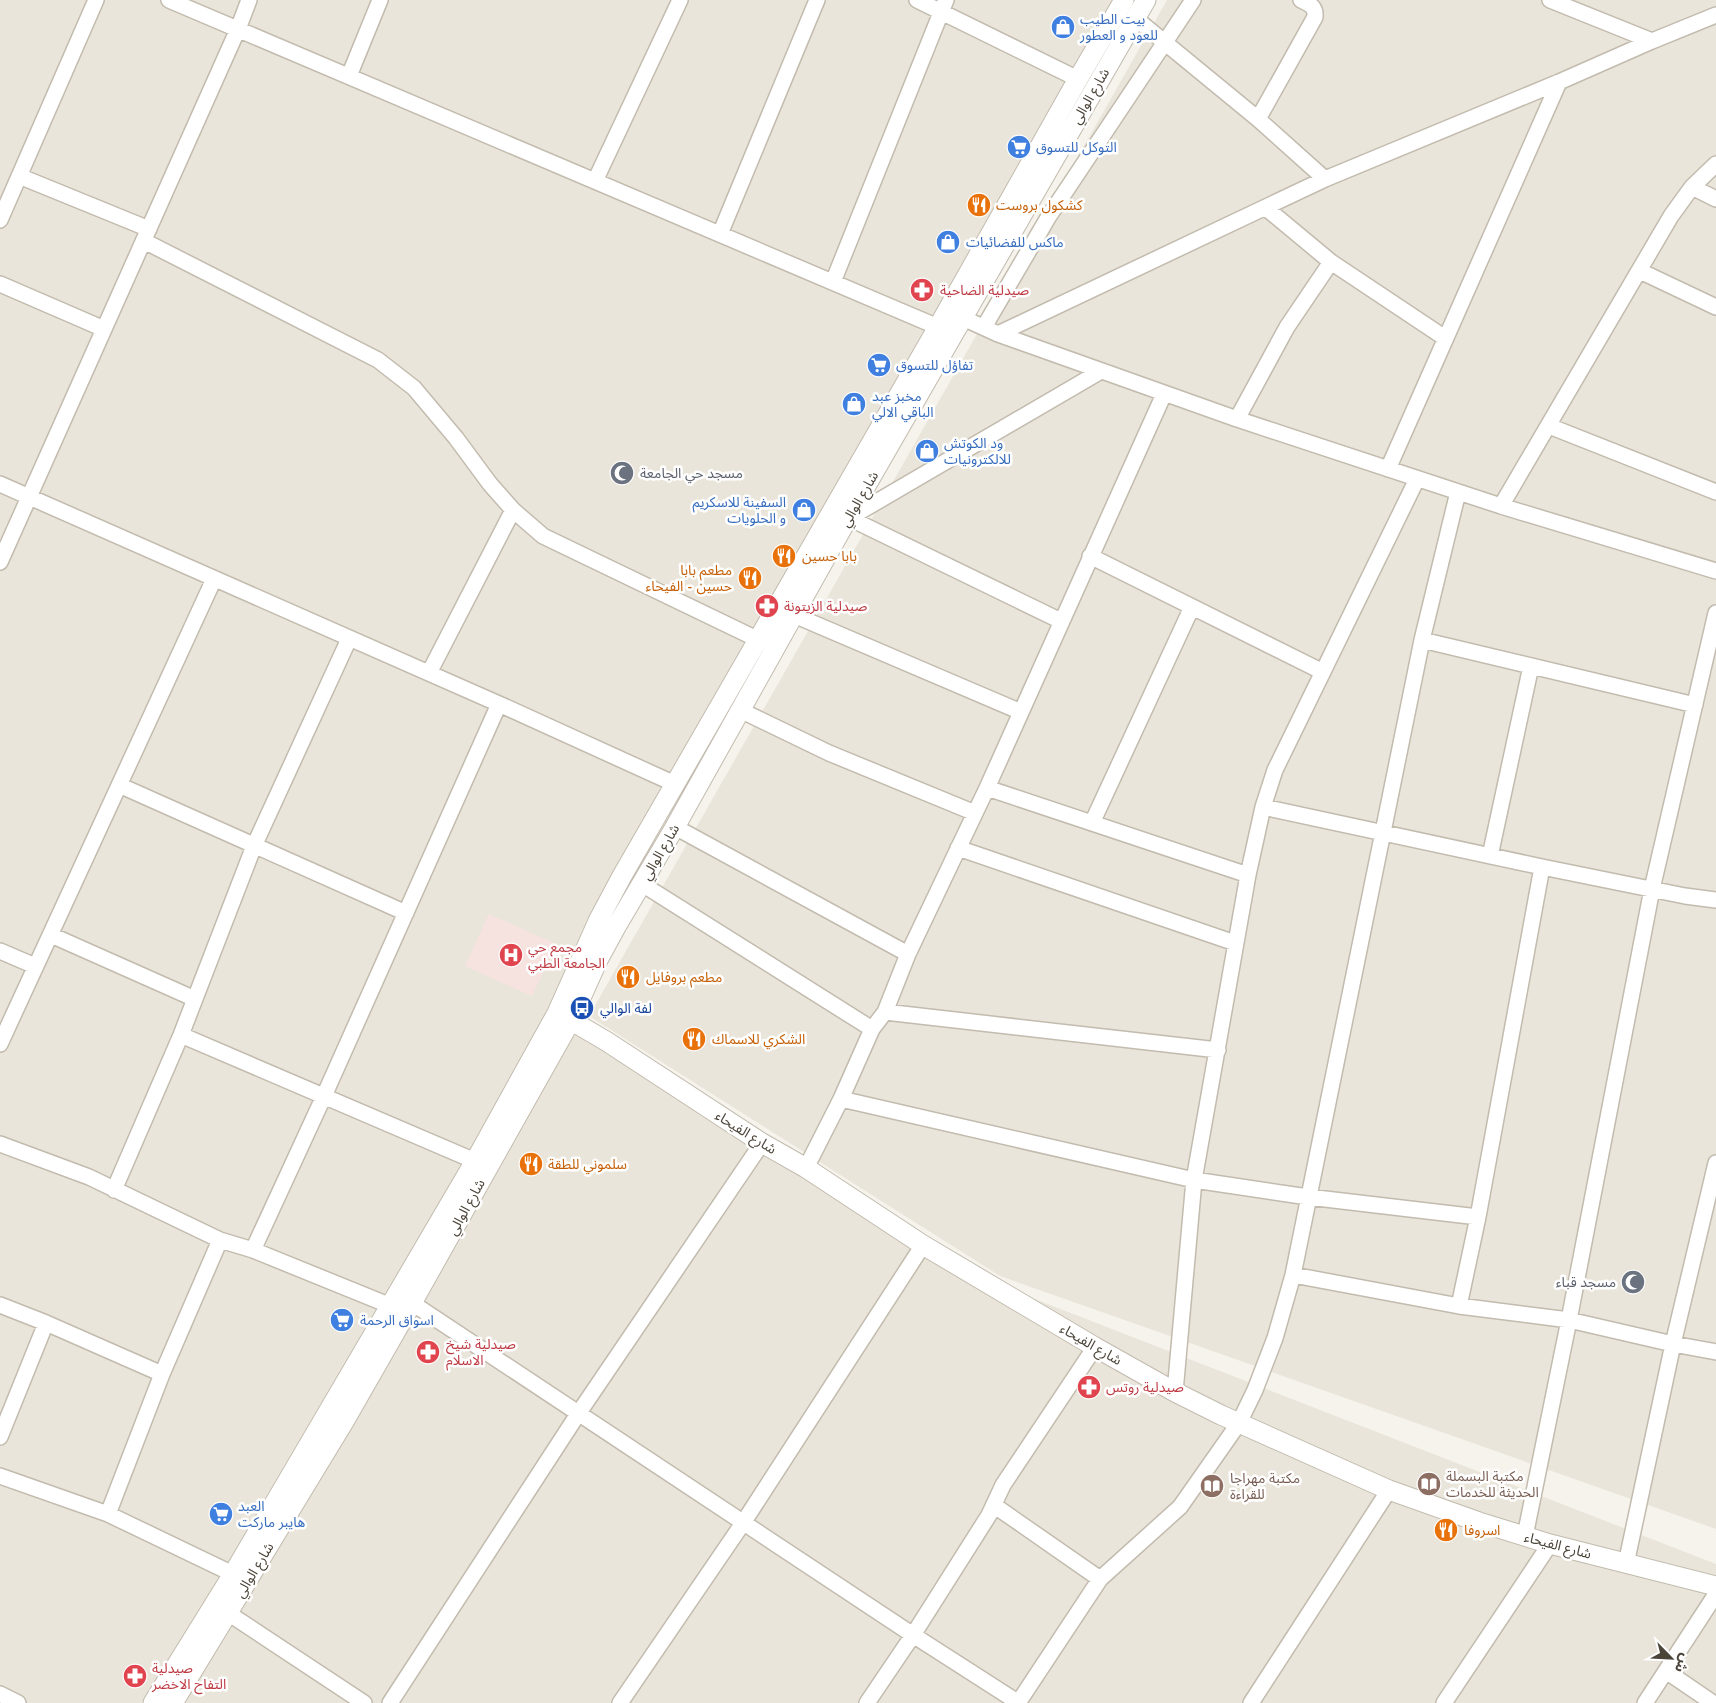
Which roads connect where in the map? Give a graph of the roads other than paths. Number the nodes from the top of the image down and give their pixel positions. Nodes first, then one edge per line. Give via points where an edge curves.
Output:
1 (96, 0) edge
2 (169, 0) edge
3 (249, 0) edge
4 (380, 0) edge
5 (680, 0) edge
6 (817, 0) edge
7 (917, 0) edge
8 (1124, 0) edge
9 (1146, 0) edge
10 (1193, 0) edge
11 (1300, 0) edge
12 (1550, 0) edge
13 (943, 6) edge
14 (1716, 15) edge
15 (1135, 18) junction
16 (238, 29) junction
17 (1652, 41) junction
18 (1165, 42) junction
19 (349, 76) junction
20 (1078, 79) junction
21 (1559, 82) junction
22 (1258, 119) junction
23 (1716, 164) edge
24 (19, 176) junction
25 (1325, 179) junction
26 (595, 181) junction
27 (1692, 187) junction
28 (1716, 200) edge
29 (1266, 208) junction
30 (0, 220) edge
31 (720, 234) junction
32 (146, 235) junction
33 (1331, 262) junction
34 (1640, 271) junction
35 (833, 282) junction
36 (0, 284) edge
37 (1716, 307) edge
38 (963, 318) junction
39 (938, 327) junction
40 (984, 327) junction
41 (104, 329) junction
42 (998, 334) junction
43 (1445, 338) junction
44 (1101, 371) junction
45 (1164, 394) junction
46 (1237, 419) junction
47 (1549, 426) junction
48 (1388, 468) junction
49 (1417, 479) junction
50 (0, 484) edge
51 (1458, 492) junction
52 (1716, 492) edge
53 (30, 497) junction
54 (1501, 506) junction
55 (513, 510) junction
56 (849, 518) junction
57 (1090, 556) junction
58 (0, 562) edge
59 (1716, 571) edge
60 (214, 579) junction
61 (1192, 607) junction
62 (1716, 613) edge
63 (794, 614) junction
64 (1061, 620) junction
65 (348, 639) junction
66 (758, 640) junction
67 (1422, 640) junction
68 (1531, 666) junction
69 (1322, 672) junction
70 (429, 673) junction
71 (499, 704) junction
72 (1695, 705) junction
73 (740, 710) junction
74 (1021, 712) junction
75 (675, 784) junction
76 (119, 785) junction
77 (987, 788) junction
78 (1263, 807) junction
79 (975, 814) junction
80 (1092, 824) junction
81 (675, 827) junction
82 (1382, 834) junction
83 (254, 846) junction
84 (958, 848) junction
85 (1490, 856) junction
86 (1542, 867) junction
87 (1248, 875) junction
88 (642, 884) junction
89 (1652, 889) junction
90 (1716, 900) edge
91 (406, 913) junction
92 (50, 935) junction
93 (1235, 943) junction
94 (0, 951) edge
95 (908, 954) junction
96 (35, 966) junction
97 (195, 999) junction
98 (885, 1012) junction
99 (564, 1016) junction
100 (872, 1029) junction
101 (181, 1035) junction
102 (0, 1044) edge
103 (1218, 1050) junction
104 (324, 1096) junction
105 (841, 1099) junction
106 (762, 1142) junction
107 (0, 1144) edge
108 (475, 1161) junction
109 (1716, 1163) edge
110 (806, 1168) junction
111 (1194, 1180) junction
112 (114, 1190) junction
113 (1308, 1198) junction
114 (1478, 1217) junction
115 (220, 1240) junction
116 (923, 1245) junction
117 (253, 1250) junction
118 (1293, 1275) junction
119 (412, 1303) junction
120 (0, 1305) edge
121 (391, 1306) junction
122 (1460, 1306) junction
123 (1569, 1320) junction
124 (46, 1322) junction
125 (1674, 1344) junction
126 (1095, 1347) junction
127 (1716, 1352) edge
128 (162, 1374) junction
129 (1175, 1392) junction
130 (578, 1414) junction
131 (1238, 1423) junction
132 (0, 1437) edge
133 (0, 1476) edge
134 (1389, 1490) junction
135 (994, 1506) junction
136 (108, 1514) junction
137 (743, 1523) junction
138 (1525, 1536) junction
139 (1550, 1544) junction
140 (1626, 1564) junction
141 (233, 1574) junction
142 (1100, 1579) junction
143 (1716, 1586) edge
144 (1716, 1594) edge
145 (228, 1613) junction
146 (913, 1635) junction
147 (1666, 1671) junction
148 (0, 1694) edge
149 (18, 1703) edge
150 (153, 1703) edge
151 (173, 1703) edge
152 (364, 1703) edge
153 (390, 1703) edge
154 (620, 1703) edge
155 (867, 1703) edge
156 (1018, 1703) edge
157 (1251, 1703) edge
158 (1444, 1703) edge
159 (1645, 1703) edge
160 (1713, 1703) edge

1 - 24 street
2 - 16 street
3 - 16 street
4 - 19 street
5 - 26 street
6 - 31 street
7 - 13 street
8 - 20 street, شارع الوالي
9 - 15 street, شارع الوالي
10 - 18 street
11 - 22 street via 1314,8 1315,17
12 - 17 street
13 - 20 street
13 - 35 street
14 - 17 street
15 - 18 street
15 - 38 street, شارع الوالي
16 - 19 street
16 - 32 street
17 - 21 street
18 - 22 street
18 - 40 street via 1049,216
19 - 26 street
20 - 39 street, شارع الوالي
21 - 25 street
21 - 43 street
22 - 25 street
23 - 27 street
24 - 30 street
24 - 32 street
25 - 29 street
26 - 31 street
27 - 28 street
27 - 34 street via 1671,216
29 - 33 street
29 - 42 street
31 - 35 street
32 - 41 street
32 - 55 street via 378,360 414,388
33 - 43 street
33 - 46 street via 1287,327
34 - 37 street
34 - 47 street
35 - 39 street
36 - 41 street
38 - 40 street
38 - 56 street, شارع الوالي
39 - 66 street, شارع الوالي
40 - 42 street
41 - 53 street
42 - 44 street
43 - 48 street
44 - 45 street
44 - 56 street
45 - 46 street
45 - 57 street
46 - 48 street
47 - 52 street
47 - 54 street
48 - 49 street
49 - 51 street
49 - 69 street
50 - 53 street
51 - 54 street
51 - 67 street
53 - 58 street
53 - 60 street
54 - 59 street
55 - 66 street via 543,536
55 - 70 street
56 - 63 street, شارع الوالي
56 - 64 street
57 - 61 street
57 - 64 street
60 - 65 street
60 - 76 street
61 - 69 street
61 - 80 street
62 - 72 street
63 - 73 street, شارع الوالي
63 - 74 street
64 - 74 street
65 - 70 street
65 - 83 street
66 - 75 street, شارع الوالي
67 - 68 street
67 - 82 street
68 - 72 street
68 - 85 street
69 - 78 street via 1275,770
70 - 71 street
71 - 75 street
71 - 91 street
72 - 89 street
73 - 79 street via 829,753
73 - 81 street, شارع الوالي
74 - 77 street
75 - 99 street, شارع الوالي via 599,919
76 - 83 street
76 - 92 street
77 - 79 street
77 - 80 street
78 - 82 street
78 - 87 street
79 - 84 street
80 - 87 street
81 - 88 street, شارع الوالي
81 - 95 street
82 - 85 street
82 - 113 street
83 - 91 street
83 - 97 street
84 - 93 street
84 - 95 street
85 - 86 street
86 - 89 street
86 - 114 street
87 - 93 street
88 - 99 street, شارع الوالي
88 - 100 street
89 - 90 street
89 - 123 street
91 - 104 street
92 - 96 street
92 - 97 street
93 - 103 street
94 - 96 street
95 - 98 street
96 - 102 street
97 - 101 street
98 - 100 street
98 - 103 street
99 - 106 street, شارع الفيحاء
99 - 108 street, شارع الوالي
99 - 119 street, شارع الوالي
100 - 105 street
101 - 104 street
101 - 112 street
103 - 111 street
104 - 108 street
104 - 117 street
105 - 110 street
105 - 111 street
106 - 110 street, شارع الفيحاء
106 - 130 street
107 - 112 street via 89,1177
108 - 121 street, شارع الوالي
109 - 125 street
110 - 116 street, شارع الفيحاء
111 - 113 street
111 - 129 street
112 - 115 street
113 - 114 street
113 - 118 street
114 - 122 street
115 - 117 street
115 - 128 street
116 - 126 street, شارع الفيحاء
116 - 137 street
117 - 121 street
118 - 122 street
118 - 131 street via 1255,1390
119 - 130 street
119 - 145 street, شارع الوالي
120 - 124 street
121 - 141 street, شارع الوالي
122 - 123 street
123 - 125 street
123 - 138 street
124 - 128 street
124 - 132 street
125 - 127 street
125 - 140 street
126 - 129 street, شارع الفيحاء
126 - 135 street via 1003,1485
128 - 136 street
129 - 131 street, شارع الفيحاء
130 - 137 street
130 - 153 street
131 - 134 street, شارع الفيحاء
131 - 142 street via 1180,1507
133 - 136 street
134 - 138 street, شارع الفيحاء
134 - 157 street
135 - 142 street
135 - 146 street
136 - 141 street
137 - 146 street
137 - 154 street
138 - 139 street, شارع الفيحاء
139 - 140 street, شارع الفيحاء
139 - 158 street
140 - 143 street, شارع الفيحاء
141 - 150 street, شارع الوالي
142 - 156 street
144 - 147 street
145 - 151 street, شارع الوالي
145 - 152 street
146 - 155 street
146 - 156 street
147 - 159 street
147 - 160 street
148 - 149 street

